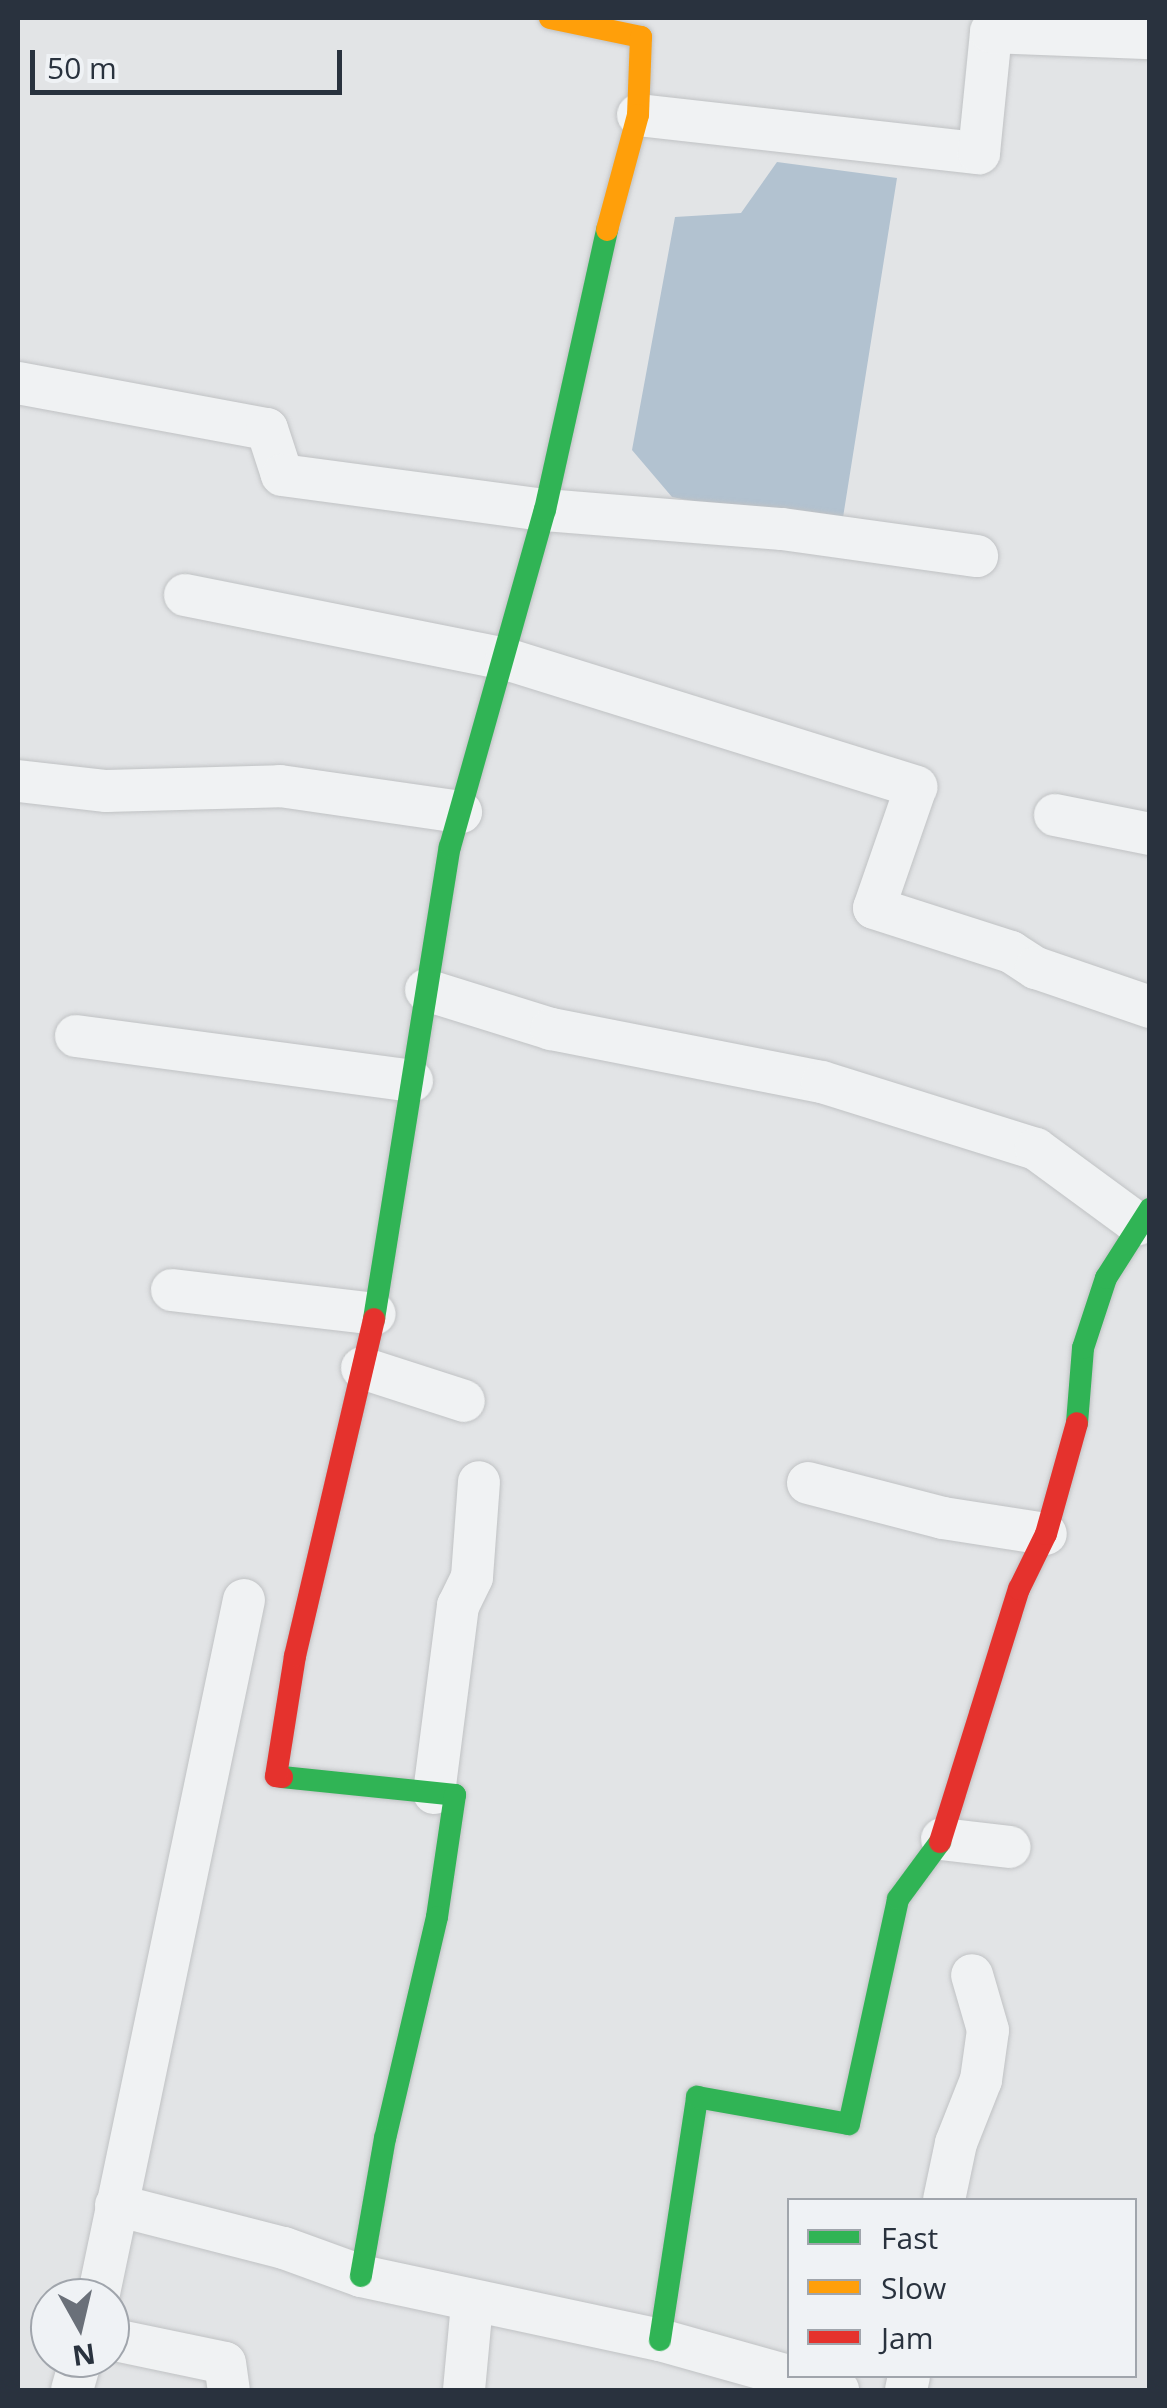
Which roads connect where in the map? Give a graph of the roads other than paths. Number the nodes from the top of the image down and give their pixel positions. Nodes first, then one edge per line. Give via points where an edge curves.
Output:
1 (550, 18) edge
2 (1150, 38) edge
3 (638, 115) junction
4 (18, 383) edge
5 (546, 510) junction
6 (977, 556) dead end
7 (185, 596) dead end
8 (506, 659) junction
9 (18, 781) edge
10 (460, 812) junction
11 (1055, 814) dead end
12 (1150, 834) edge
13 (426, 990) junction
14 (1150, 1007) edge
15 (76, 1036) dead end
16 (412, 1081) junction
17 (1144, 1217) edge
18 (172, 1290) dead end
19 (375, 1314) junction
20 (362, 1368) junction
21 (464, 1401) dead end
22 (479, 1482) dead end
23 (808, 1483) dead end
24 (1046, 1534) junction
25 (244, 1600) dead end
26 (434, 1793) junction
27 (942, 1840) junction
28 (1010, 1847) dead end
29 (972, 1974) dead end
30 (944, 2198) edge
31 (116, 2205) junction
32 (362, 2276) junction
33 (104, 2278) edge
34 (472, 2303) junction
35 (660, 2340) junction
36 (130, 2344) edge
37 (787, 2376) edge
38 (795, 2378) edge
39 (230, 2390) edge
40 (464, 2390) edge
41 (838, 2390) edge

1 - 3 street via 641,36
2 - 3 street via 992,32 979,153
3 - 5 street via 622,160
4 - 5 street via 267,429 282,475
5 - 6 street via 782,529
5 - 8 street
7 - 8 street
8 - 10 street
8 - 14 street via 916,787 874,908 1012,952 1036,968
9 - 10 street via 106,791 280,786
10 - 13 street
11 - 12 street
13 - 16 street
13 - 17 street via 551,1029 822,1082 1036,1149
15 - 16 street
16 - 19 street
17 - 24 street via 1106,1278 1082,1348 1076,1430
18 - 19 street
19 - 20 street
20 - 21 street
20 - 26 street via 295,1656 276,1776
22 - 26 street via 472,1577 458,1606
23 - 24 street via 944,1518
24 - 27 street via 1020,1589
25 - 31 street
26 - 32 street via 455,1795 440,1899 385,2138
27 - 28 street
27 - 35 street via 898,1898 849,2124 698,2098
29 - 30 street via 988,2030 986,2047
31 - 32 street via 284,2248
31 - 33 street
32 - 34 street
34 - 35 street
34 - 40 street
35 - 37 street
36 - 39 street via 225,2362
38 - 41 street

